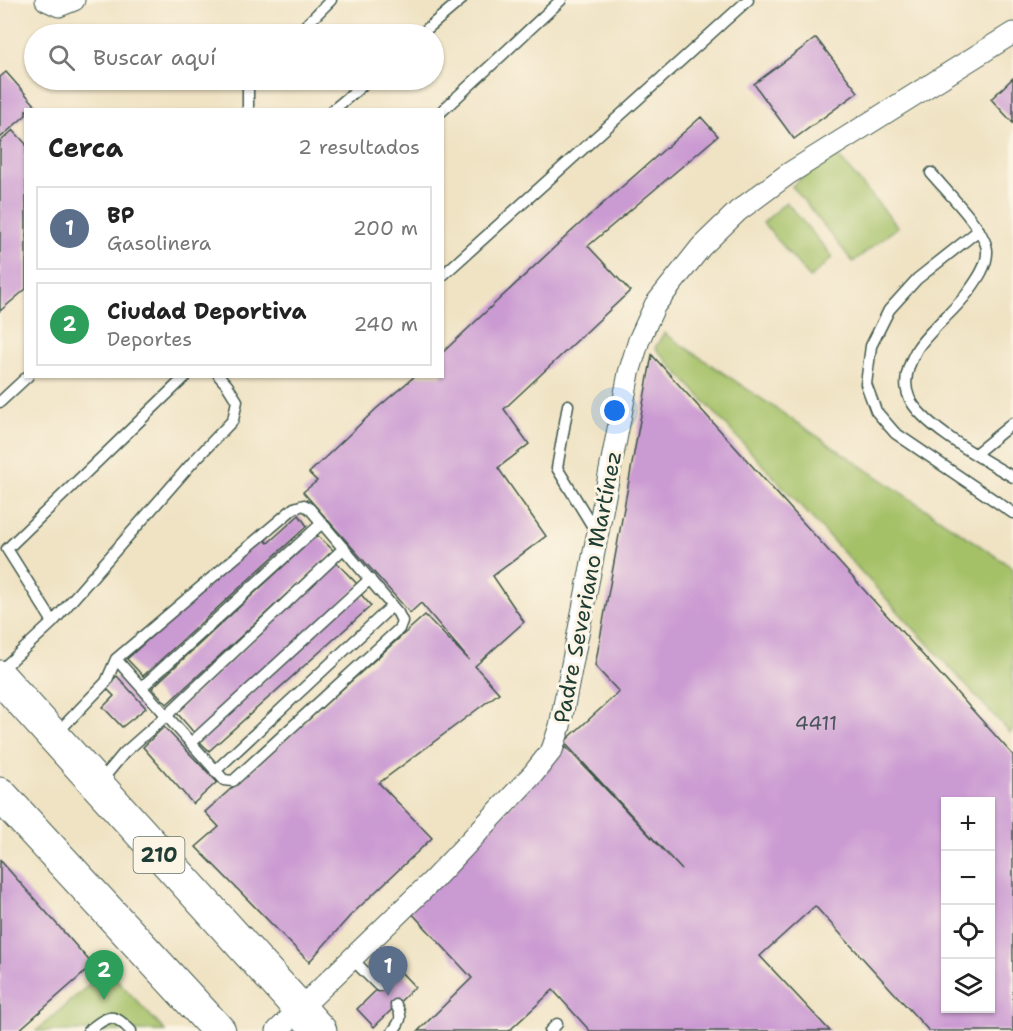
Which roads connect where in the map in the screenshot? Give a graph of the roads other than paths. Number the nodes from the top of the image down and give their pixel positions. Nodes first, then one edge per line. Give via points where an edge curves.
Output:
1 (46, 0) edge
2 (74, 0) edge
3 (331, 0) edge
4 (461, 0) edge
5 (561, 0) edge
6 (748, 0) edge
7 (307, 24) edge
8 (433, 24) edge
9 (1013, 33) edge
10 (248, 90) edge
11 (357, 90) edge
12 (248, 108) edge
13 (335, 108) edge
14 (444, 109) edge
15 (931, 172) dead end
16 (980, 230) junction
17 (444, 274) edge
18 (26, 378) edge
19 (184, 378) edge
20 (221, 378) edge
21 (0, 402) edge
22 (568, 405) dead end
23 (1013, 423) edge
24 (975, 454) junction
25 (1013, 477) edge
26 (1013, 513) edge
27 (322, 522) junction
28 (598, 535) junction
29 (344, 548) junction
30 (4, 550) edge
31 (370, 579) junction
32 (392, 606) junction
33 (53, 622) junction
34 (116, 659) junction
35 (0, 671) edge
36 (0, 677) edge
37 (142, 687) junction
38 (167, 715) junction
39 (53, 737) junction
40 (191, 742) junction
41 (216, 771) junction
42 (97, 786) junction
43 (0, 794) edge
44 (352, 959) junction
45 (379, 986) dead end
46 (396, 1005) dead end
47 (299, 1024) edge
48 (88, 1031) edge
49 (131, 1031) edge
50 (219, 1031) edge
51 (393, 1031) edge

1 - 2 street via 58,6
3 - 7 lane
4 - 8 lane
5 - 14 lane
6 - 17 lane
9 - 28 street, Padre Severiano Martínez via 788,174 738,211 701,247 655,305 639,340
10 - 12 lane
11 - 13 lane
15 - 16 lane
16 - 24 lane via 987,250 981,274 962,301 918,348 906,373 909,397 927,421
16 - 26 lane via 917,279 889,310 870,346 866,384 876,411 895,433
18 - 21 lane
19 - 30 lane
20 - 33 lane via 237,401 233,420
22 - 28 lane via 558,468
23 - 24 lane
24 - 25 lane
27 - 29 lane
27 - 34 lane via 304,505 294,508
27 - 37 lane
28 - 44 street, Padre Severiano Martínez via 561,726 552,750 434,879
29 - 31 lane
29 - 38 lane
30 - 33 lane
31 - 32 lane
31 - 40 lane
32 - 41 lane
32 - 41 lane via 402,621 399,629 241,776 233,781 224,780
33 - 35 lane
34 - 37 lane
34 - 39 lane via 106,682
36 - 39 highway, 210
37 - 38 lane
38 - 40 lane
38 - 42 lane via 124,753
39 - 42 highway, 210
40 - 41 lane
42 - 47 highway, 210
43 - 50 highway
44 - 45 lane
44 - 47 street, Padre Severiano Martínez
46 - 51 lane via 402,1015
48 - 49 lane via 112,1016

